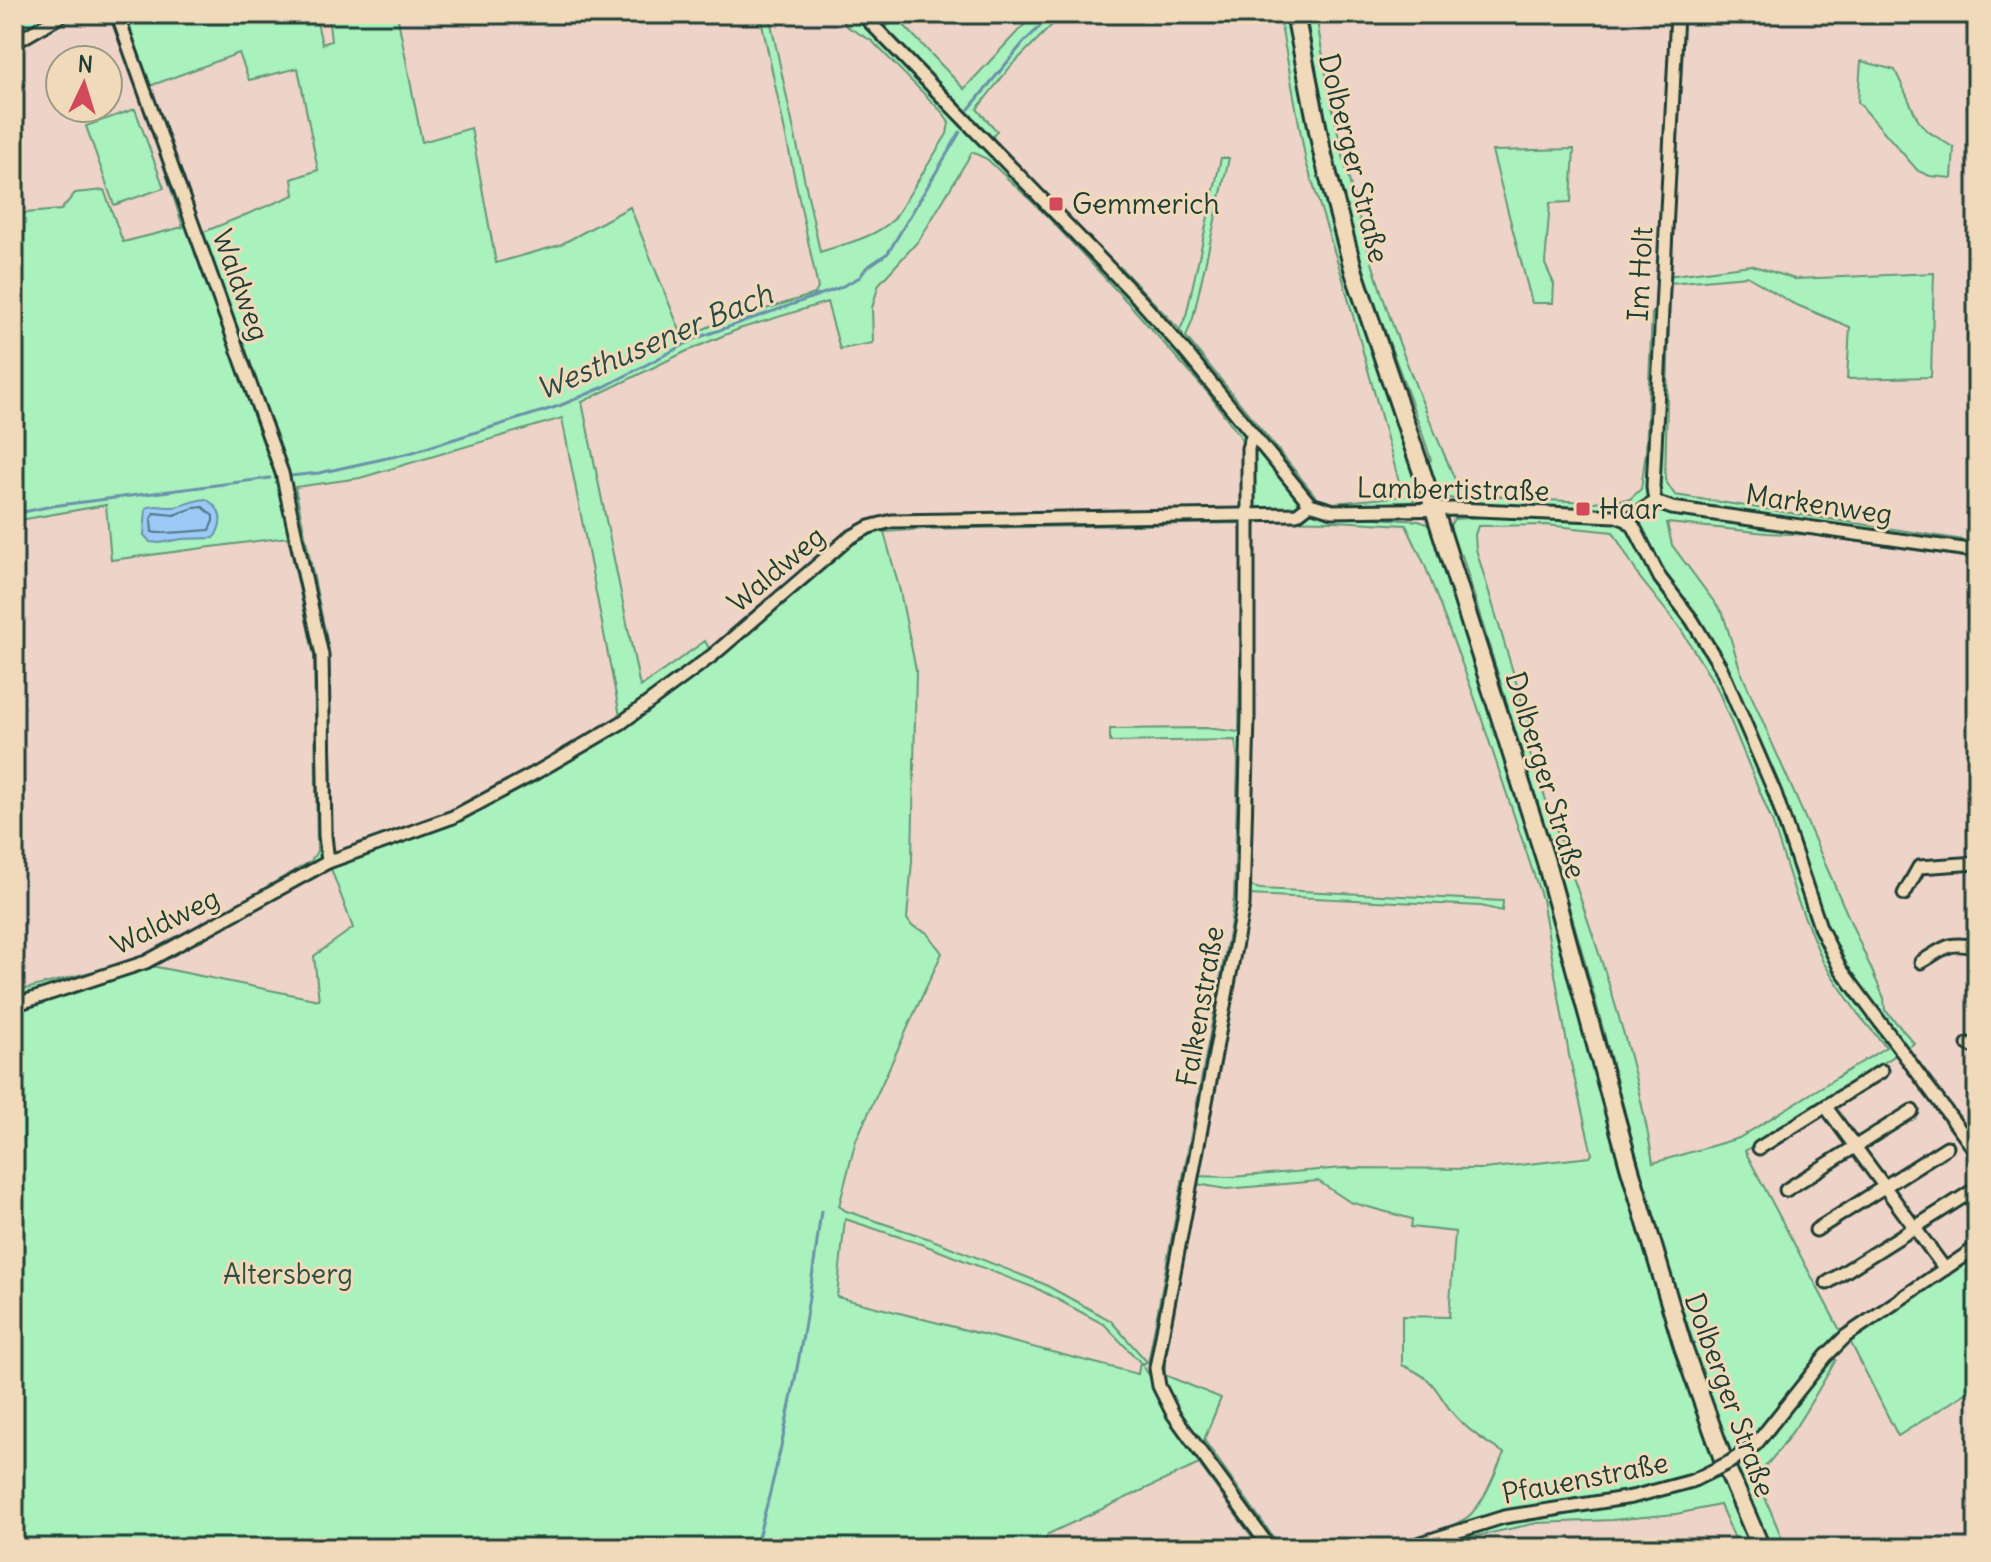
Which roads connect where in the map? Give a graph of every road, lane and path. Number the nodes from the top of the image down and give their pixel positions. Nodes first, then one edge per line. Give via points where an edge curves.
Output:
1 (64, 14) edge
2 (117, 14) edge
3 (862, 14) edge
4 (1295, 14) edge
5 (1677, 14) edge
6 (14, 43) edge
7 (1253, 434) junction
8 (1655, 502) junction
9 (1310, 504) junction
10 (1434, 509) junction
11 (1247, 516) junction
12 (1627, 520) junction
13 (1977, 551) edge
14 (328, 862) junction
15 (1977, 863) edge
16 (1904, 894) dead end
17 (1977, 948) edge
18 (1921, 962) dead end
19 (14, 1005) edge
20 (1882, 1071) dead end
21 (1826, 1107) junction
22 (1912, 1111) dead end
23 (1855, 1147) junction
24 (1947, 1147) dead end
25 (1759, 1148) dead end
26 (1977, 1153) edge
27 (1885, 1187) junction
28 (1977, 1188) edge
29 (1786, 1190) dead end
30 (1914, 1228) junction
31 (1816, 1230) dead end
32 (1977, 1247) edge
33 (1945, 1269) junction
34 (1827, 1283) dead end
35 (1270, 1548) edge
36 (1405, 1548) edge
37 (1761, 1548) edge

1 - 6 street
2 - 14 street, Waldweg via 282,473 322,655
3 - 7 street via 1117,277
4 - 10 main road, Dolberger Straße via 1323,156 1354,272
5 - 8 street, Im Holt
7 - 9 street
7 - 11 street, Falkenstraße
8 - 12 street
8 - 13 street, Markenweg
9 - 10 street, Lambertistraße via 1333,511
9 - 11 street, Waldweg via 1297,514
10 - 12 street, Lambertistraße
10 - 37 main road, Dolberger Straße via 1546,862 1667,1297 1702,1403
11 - 14 street, Waldweg via 892,521 869,527 621,723 453,817
11 - 35 street, Falkenstraße via 1243,905 1156,1368 1173,1414
12 - 26 street via 1721,668 1775,793 1820,927 1840,968
14 - 19 street, Waldweg via 146,962
15 - 16 street via 1919,867
17 - 18 street via 1948,945
20 - 21 street
21 - 23 street
21 - 25 street
22 - 23 street
23 - 27 street
23 - 29 street
24 - 27 street
27 - 30 street
27 - 31 street
28 - 30 street
30 - 33 street
30 - 34 street
32 - 33 street, Pfauenstraße
33 - 36 street, Pfauenstraße, bridge via 1835,1346 1756,1444 1730,1462 1692,1481 1632,1497 1504,1517

